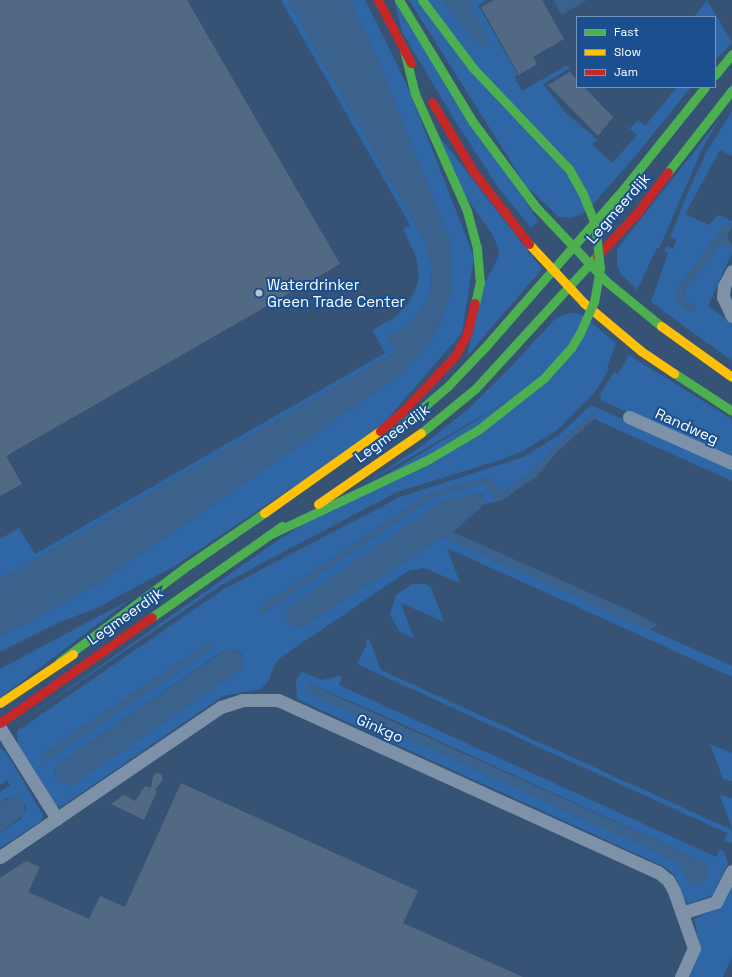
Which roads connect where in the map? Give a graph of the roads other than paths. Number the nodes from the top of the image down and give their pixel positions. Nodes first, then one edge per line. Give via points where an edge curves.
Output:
1 (378, 0) edge
2 (399, 0) edge
3 (422, 0) edge
4 (404, 50) junction
5 (732, 54) edge
6 (716, 74) edge
7 (704, 88) edge
8 (732, 90) edge
9 (572, 246) junction
10 (590, 265) junction
11 (552, 270) junction
12 (732, 271) edge
13 (569, 288) junction
14 (732, 316) edge
15 (732, 377) edge
16 (732, 411) edge
17 (629, 417) dead end
18 (375, 447) dead end
19 (732, 463) edge
20 (283, 512) dead end
21 (268, 535) junction
22 (59, 662) junction
23 (0, 703) edge
24 (0, 723) edge
25 (0, 728) edge
26 (57, 819) junction
27 (0, 857) edge
28 (732, 871) edge
29 (682, 913) junction
30 (681, 977) edge

1 - 4 main road
2 - 9 main road via 493,151 536,207
3 - 21 main road, bridge via 472,68 569,169 595,224 600,268 594,302 571,348 544,378 478,430 429,459
4 - 11 main road via 473,171 518,232
4 - 22 main road via 415,94 467,211 477,249 480,282 474,312 461,345 441,373 366,443 184,568
5 - 6 main road
7 - 9 main road, Legmeerdijk via 625,187
8 - 10 main road, Legmeerdijk via 637,213
9 - 10 main road
9 - 11 main road, Legmeerdijk
10 - 13 main road, Legmeerdijk
10 - 15 main road via 675,338
11 - 13 main road
11 - 18 main road, Legmeerdijk via 448,386
12 - 14 street via 724,286 723,297
13 - 16 main road via 641,351
13 - 21 main road, Legmeerdijk via 458,404 390,456
17 - 19 street, Randweg
20 - 22 main road, Legmeerdijk via 90,644
21 - 24 main road, Legmeerdijk
22 - 23 main road, Legmeerdijk
25 - 26 street
26 - 27 street, Ginkgo
26 - 29 street, Ginkgo via 226,704 242,700 278,700 658,872 668,880
28 - 29 street via 716,902
29 - 30 street, Ginkgo via 694,948

